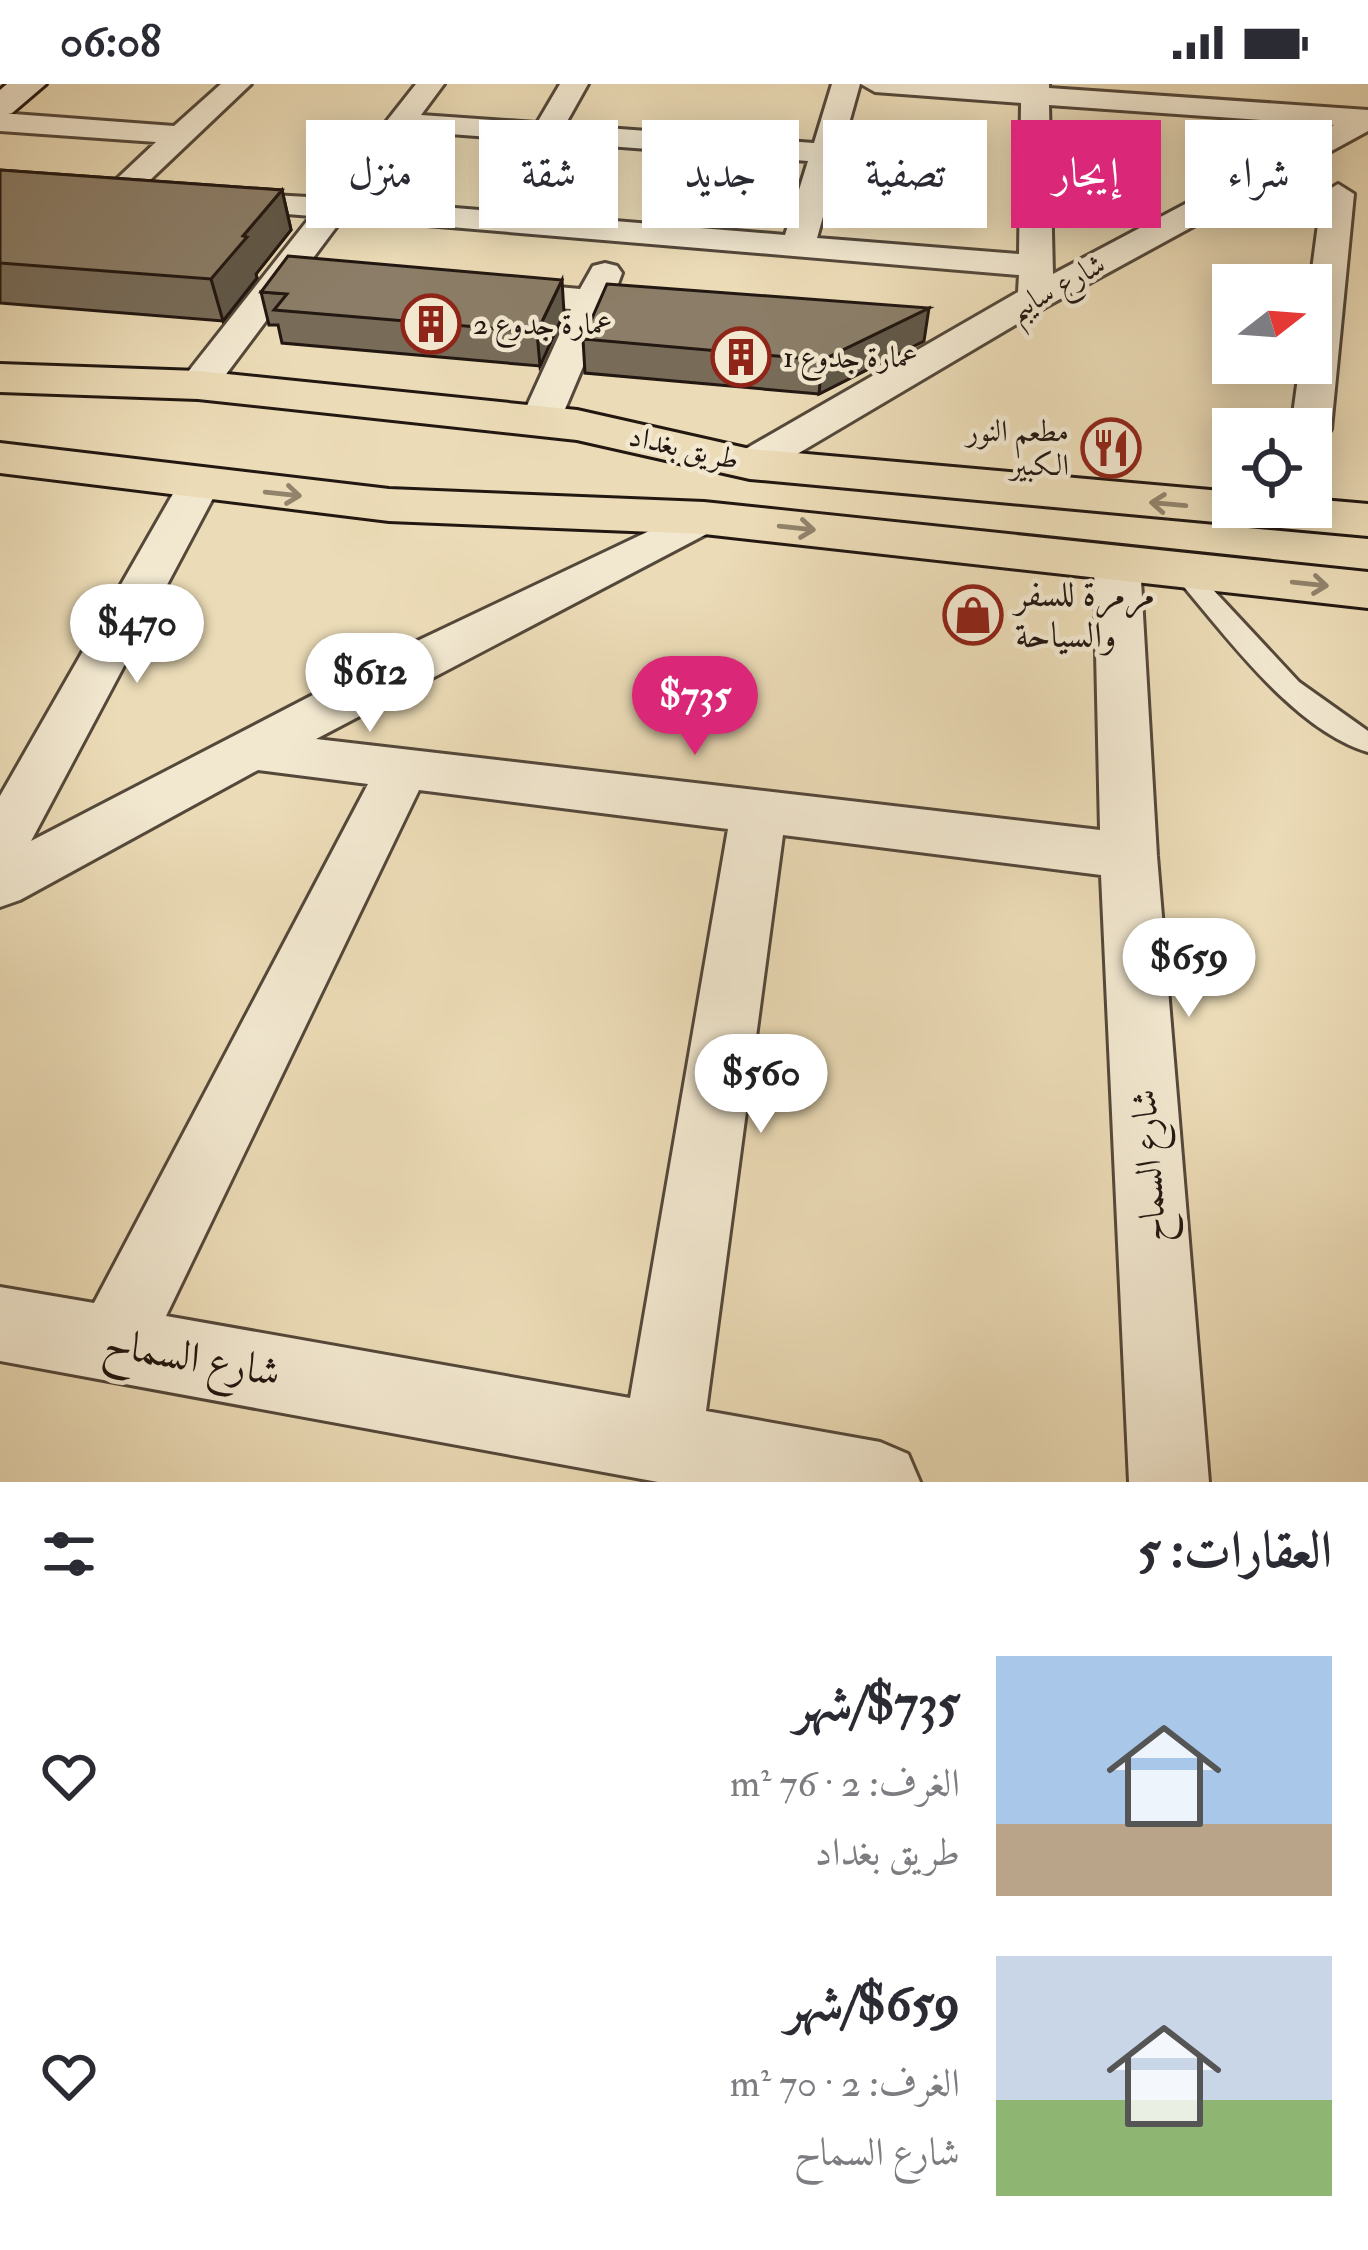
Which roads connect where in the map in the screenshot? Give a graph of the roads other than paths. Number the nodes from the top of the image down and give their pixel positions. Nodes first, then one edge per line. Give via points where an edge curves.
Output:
1 (28, 84) edge
2 (236, 84) edge
3 (430, 84) edge
4 (574, 84) edge
5 (846, 84) edge
6 (875, 84) edge
7 (1035, 90) edge
8 (0, 106) edge
9 (1367, 119) edge
10 (403, 120) edge
11 (553, 120) edge
12 (836, 120) edge
13 (0, 122) edge
14 (181, 135) junction
15 (618, 137) edge
16 (1332, 137) edge
17 (823, 153) edge
18 (823, 163) edge
19 (80, 187) edge
20 (120, 191) junction
21 (306, 206) edge
22 (1185, 211) edge
23 (455, 218) edge
24 (319, 228) edge
25 (1326, 228) edge
26 (622, 232) junction
27 (798, 247) junction
28 (284, 273) junction
29 (332, 278) edge
30 (1036, 282) junction
31 (450, 288) edge
32 (592, 301) junction
33 (711, 311) edge
34 (0, 352) edge
35 (0, 379) edge
36 (198, 386) junction
37 (0, 405) edge
38 (1313, 408) edge
39 (540, 421) junction
40 (0, 424) edge
41 (0, 458) edge
42 (735, 462) junction
43 (199, 485) junction
44 (0, 489) edge
45 (1212, 503) edge
46 (1332, 515) edge
47 (704, 518) junction
48 (1368, 520) edge
49 (1117, 563) junction
50 (1182, 570) junction
51 (1368, 590) edge
52 (1368, 743) edge
53 (249, 751) junction
54 (403, 769) junction
55 (759, 811) junction
56 (0, 845) edge
57 (1129, 856) junction
58 (0, 884) edge
59 (0, 1324) edge
60 (113, 1344) junction
61 (662, 1444) junction
62 (880, 1482) edge
63 (1169, 1482) edge

1 - 8 main road
2 - 14 street
3 - 10 street
4 - 11 street
5 - 12 street
6 - 7 street
7 - 9 street
7 - 30 street
9 - 16 street, شارع سايبم
13 - 14 street
14 - 20 street
15 - 17 street
18 - 27 street
19 - 20 street
20 - 21 street
22 - 30 street, شارع سايبم
23 - 26 street
24 - 28 street
25 - 38 street
26 - 27 street
26 - 32 street
27 - 30 street
28 - 29 street
28 - 36 street
30 - 42 street, شارع سايبم
31 - 32 street
32 - 33 street
32 - 39 street
34 - 36 main road
35 - 36 main road, طريق بغداد
36 - 39 main road, طريق بغداد
37 - 42 main road
39 - 42 main road, طريق بغداد
40 - 47 main road via 391,461
41 - 43 main road, طريق بغداد
45 -> 42 main road, طريق بغداد
43 - 44 main road
43 -> 47 main road, طريق بغداد via 389,505
43 - 56 street
46 - 48 main road, طريق بغداد
47 -> 49 main road, طريق بغداد
47 - 53 street
49 - 50 main road, طريق بغداد
49 - 57 street, شارع السماح
50 -> 51 main road, طريق بغداد
50 - 52 lane via 1295,694
53 - 54 street
53 - 58 street
54 - 55 street
54 - 60 street
55 - 57 street
55 - 61 street
57 - 63 street, شارع السماح
59 - 60 street, شارع السماح
60 - 61 street, شارع السماح
61 - 62 street, شارع السماح

